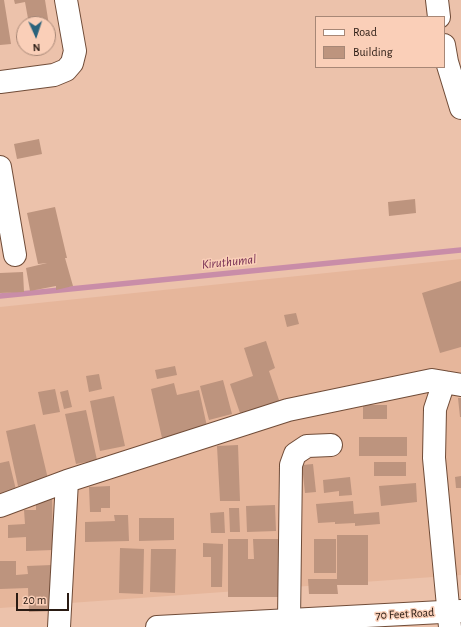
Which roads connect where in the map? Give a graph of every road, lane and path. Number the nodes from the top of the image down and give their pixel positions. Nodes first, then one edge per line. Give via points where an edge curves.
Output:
1 (66, 0) edge
2 (437, 0) edge
3 (439, 16) edge
4 (445, 51) edge
5 (0, 82) edge
6 (461, 108) edge
7 (0, 167) edge
8 (15, 255) dead end
9 (452, 384) edge
10 (331, 444) dead end
11 (67, 481) junction
12 (0, 506) edge
13 (453, 617) edge
14 (289, 620) junction
15 (59, 627) edge
16 (157, 627) edge

1 - 5 street via 74,51 72,63 66,70 54,75
2 - 3 street
4 - 6 street
7 - 8 street
9 - 11 street via 432,380 288,410
9 - 13 street via 435,409 434,458
10 - 14 street via 307,446 295,454 291,466
11 - 12 street
11 - 15 street
13 - 14 street, 70 Feet Road
14 - 16 street, 70 Feet Road

